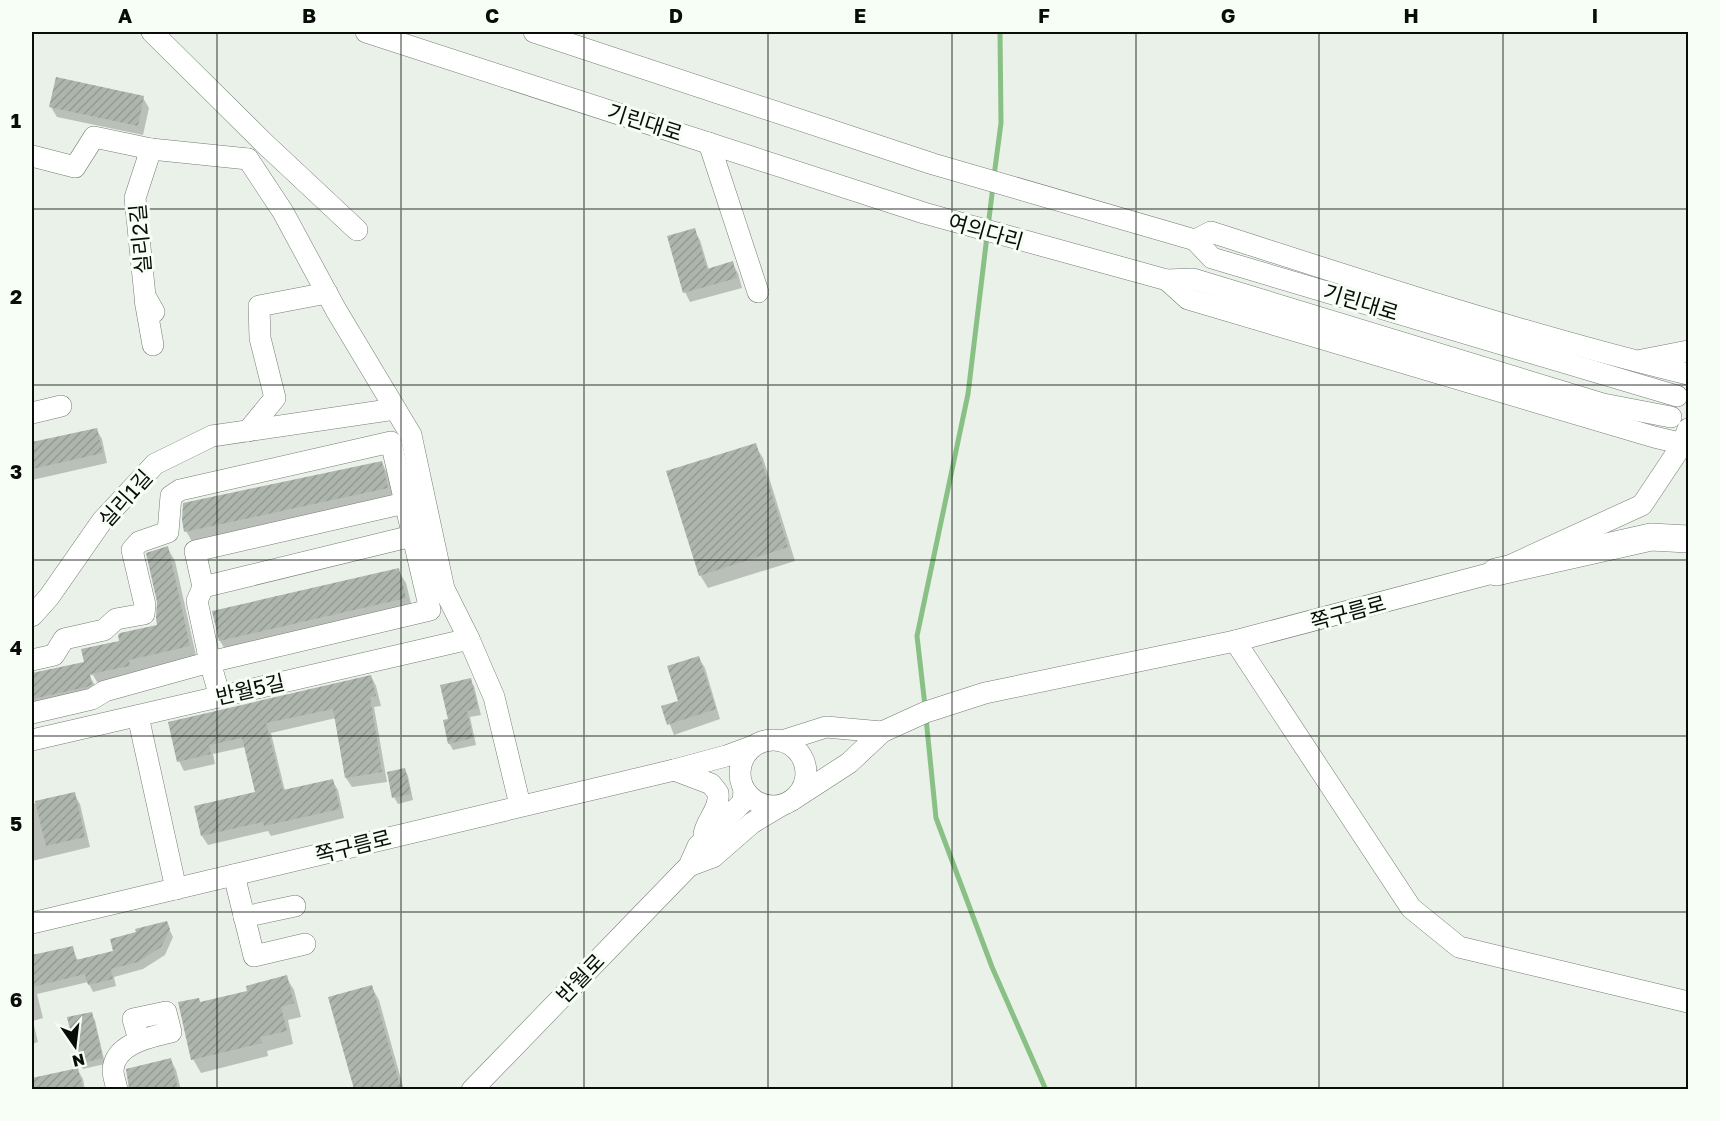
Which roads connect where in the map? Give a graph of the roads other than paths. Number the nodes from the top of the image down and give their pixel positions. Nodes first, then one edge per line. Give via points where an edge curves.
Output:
1 (152, 32) edge
2 (366, 32) edge
3 (534, 32) edge
4 (264, 143) junction
5 (710, 143) junction
6 (151, 149) junction
7 (32, 156) edge
8 (248, 159) junction
9 (924, 213) joint
10 (357, 230) dead end
11 (1195, 240) junction
12 (1049, 248) joint
13 (1167, 280) junction
14 (758, 292) dead end
15 (327, 293) junction
16 (153, 345) dead end
17 (1689, 351) edge
18 (1636, 362) junction
19 (1689, 374) edge
20 (1677, 396) dead end
21 (61, 406) dead end
22 (395, 409) junction
23 (32, 413) edge
24 (1671, 417) dead end
25 (248, 431) junction
26 (1686, 440) edge
27 (405, 503) junction
28 (412, 536) junction
29 (1689, 538) edge
30 (1496, 573) junction
31 (203, 587) junction
32 (32, 616) edge
33 (469, 639) junction
34 (1235, 641) junction
35 (32, 660) edge
36 (210, 662) junction
37 (220, 696) junction
38 (32, 713) edge
39 (138, 716) junction
40 (882, 732) junction
41 (32, 740) edge
42 (782, 741) junction
43 (753, 746) junction
44 (674, 770) junction
45 (742, 786) junction
46 (787, 803) junction
47 (520, 805) junction
48 (703, 841) junction
49 (689, 866) junction
50 (234, 874) junction
51 (176, 889) junction
52 (295, 906) dead end
53 (244, 917) junction
54 (32, 923) edge
55 (305, 944) dead end
56 (1689, 1002) edge
57 (139, 1040) dead end
58 (117, 1089) edge
59 (472, 1089) edge

1 - 4 street
2 - 5 street, 기린대로
3 - 11 street, 기린대로 via 933,164
4 - 8 street
4 - 10 street
5 - 9 street, 기린대로
5 - 14 street
6 - 7 street via 94,137 75,167
6 - 8 street
6 - 16 street, 실리2길 via 135,198
8 - 15 street via 283,212
9 - 12 street, 여의다리
11 - 18 street via 1211,232 1400,293
11 - 20 street, 기린대로 via 1212,258
12 - 13 street, 기린대로
13 - 24 street, 기린대로 via 1193,279 1603,404
13 - 26 street via 1188,299
15 - 22 street
15 - 25 street via 259,306 260,339 275,398
17 - 18 street
18 - 19 street
21 - 23 street
22 - 25 street, 실리1길
22 - 33 street via 411,435 444,589
25 - 32 street, 실리1길 via 212,436 155,465 102,521 50,597
26 - 30 street, 쪽구름로 via 1642,505
27 - 28 street
27 - 31 street via 195,551
27 - 35 street via 392,442 180,490 171,496 168,532 139,543 132,550 144,614 116,619 104,630 64,639 54,655
28 - 31 street
28 - 36 street via 430,610
29 - 30 main road via 1651,537
30 - 34 street, 쪽구름로
31 - 36 street via 196,601
33 - 37 street, 반월5길
33 - 47 street via 494,697
34 - 40 street, 쪽구름로 via 972,697
34 - 56 street via 1412,908 1459,947
36 - 37 street
36 - 38 street via 105,691 92,699
37 - 39 street, 반월5길
39 - 41 street, 반월5길
39 - 51 street
40 - 42 street via 826,727
40 - 46 street via 849,763
42 - 43 street
42 - 46 street via 799,752 806,772 800,793
43 - 44 street
43 - 45 street via 741,761
44 - 45 street via 726,771
44 - 47 street, 쪽구름로
44 - 48 street via 711,783 718,793
45 - 46 street via 760,804
45 - 48 street via 743,802
46 - 49 street via 752,823 713,857
47 - 50 street, 쪽구름로
48 - 49 street
49 - 59 street, 반월로
50 - 51 street, 쪽구름로
50 - 53 street
51 - 54 street, 쪽구름로
52 - 53 street
53 - 55 street via 254,956
57 - 58 street via 117,1058 113,1068

